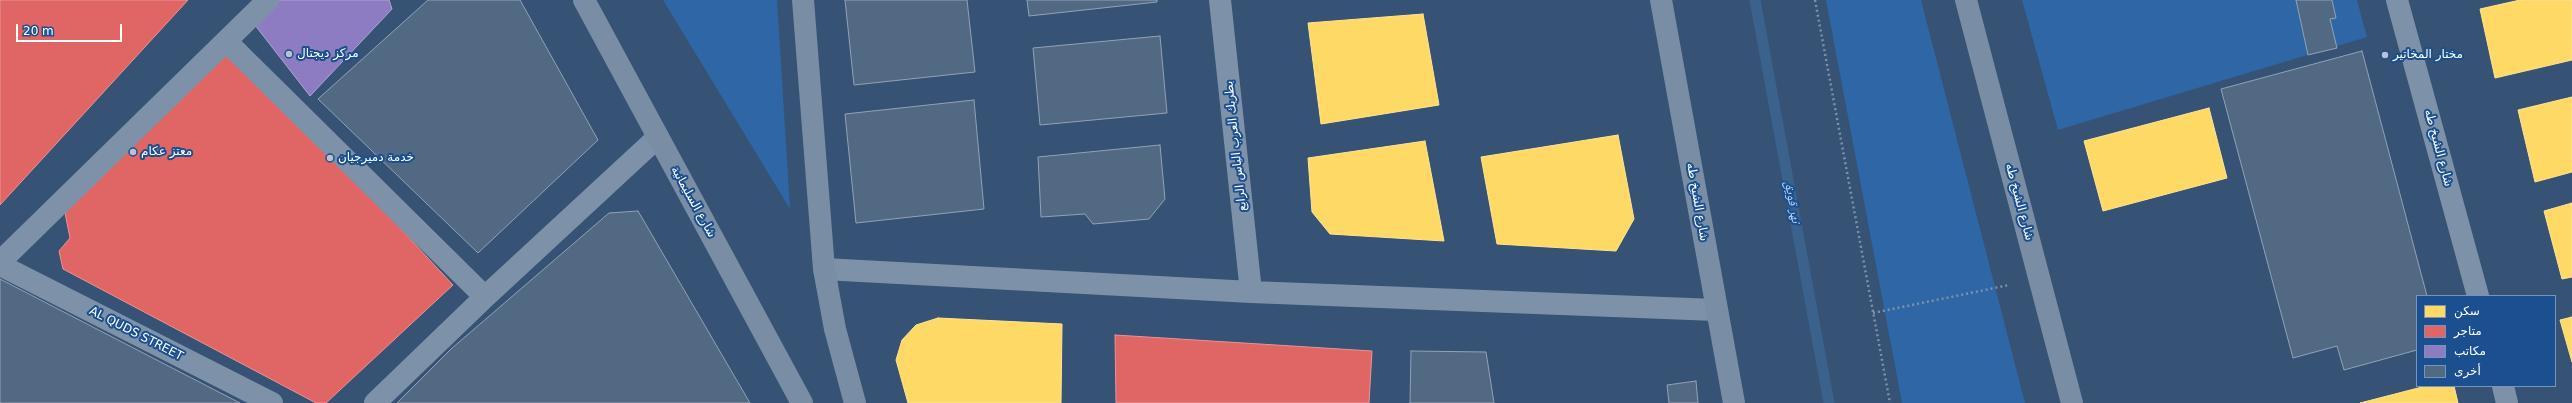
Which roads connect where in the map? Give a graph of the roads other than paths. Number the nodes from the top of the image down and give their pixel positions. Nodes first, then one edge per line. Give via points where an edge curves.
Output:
1 (268, 0) edge
2 (584, 0) edge
3 (803, 0) edge
4 (1220, 0) edge
5 (1661, 0) edge
6 (1966, 0) edge
7 (2397, 0) edge
8 (226, 41) junction
9 (658, 137) junction
10 (0, 262) edge
11 (0, 265) edge
12 (824, 269) junction
13 (1251, 292) junction
14 (2478, 295) edge
15 (485, 297) junction
16 (1716, 310) junction
17 (2503, 387) edge
18 (264, 401) edge
19 (375, 403) edge
20 (802, 403) edge
21 (855, 403) edge
22 (1734, 403) edge
23 (2072, 403) edge
24 (2507, 403) edge

1 - 8 street
2 - 9 main road, شارع السليمانية
3 - 12 main road
4 - 13 street, بطريك العرب الياس الرابع
5 - 16 main road, شارع الشيخ طه
6 - 23 main road, شارع الشيخ طه
7 - 14 street, شارع الشيخ طه
8 - 10 street
8 - 15 street
9 - 15 street
9 - 20 main road, شارع السليمانية
11 - 18 street, AL QUDS STREET
12 - 13 street
12 - 21 main road via 835,329
13 - 16 street
15 - 19 street
16 - 22 main road, شارع الشيخ طه
17 - 24 street

